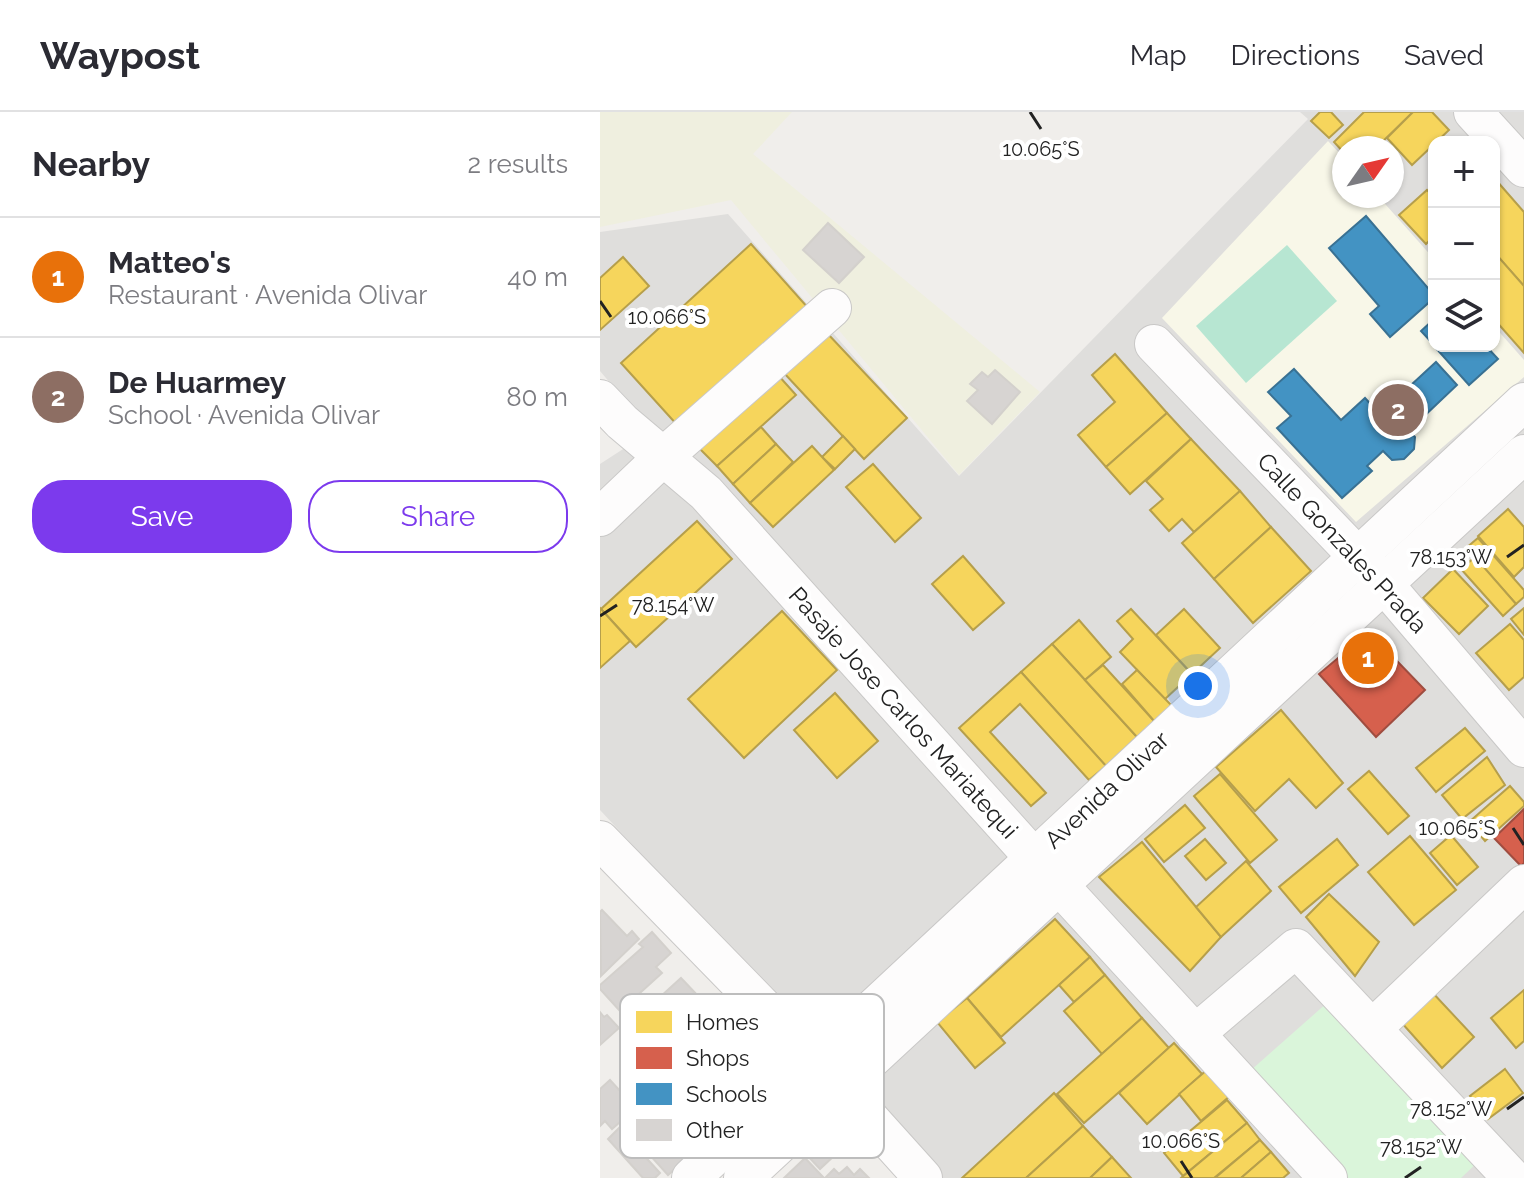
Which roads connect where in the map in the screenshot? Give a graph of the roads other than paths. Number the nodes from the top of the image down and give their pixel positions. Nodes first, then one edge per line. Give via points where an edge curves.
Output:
1 (1487, 117) edge
2 (1524, 168) edge
3 (832, 308) dead end
4 (1154, 344) dead end
5 (600, 399) edge
6 (1524, 402) edge
7 (1524, 454) edge
8 (663, 457) junction
9 (600, 517) edge
10 (1356, 557) junction
11 (1384, 584) junction
12 (1524, 748) edge
13 (600, 840) edge
14 (1047, 872) junction
15 (1524, 884) edge
16 (750, 994) edge
17 (884, 1024) edge
18 (1373, 1028) junction
19 (1195, 1034) junction
20 (884, 1135) edge
21 (718, 1158) edge
22 (760, 1158) edge
23 (1501, 1174) edge
24 (691, 1178) edge
25 (743, 1178) edge
26 (923, 1178) edge
27 (1328, 1178) edge

1 - 2 street
3 - 8 street
4 - 10 street, Calle Gonzales Prada
5 - 8 street, Pasaje Jose Carlos Mariatequi
6 - 10 street, Avenida Olivar
7 - 11 street, Avenida Olivar
8 - 9 street
8 - 14 street, Pasaje Jose Carlos Mariatequi via 706,493
10 - 11 street, Calle Gonzales Prada
10 - 14 street, Avenida Olivar
11 - 12 street, Calle Gonzales Prada
11 - 14 street, Avenida Olivar
13 - 16 street
14 - 17 street, Avenida Olivar
14 - 19 street, Pasaje Jose Carlos Mariatequi
15 - 18 street
18 - 19 street via 1296,948
18 - 23 street
19 - 27 street, Pasaje Jose Carlos Mariatequi
20 - 26 street
21 - 24 street, Avenida Olivar
22 - 25 street, Avenida Olivar

